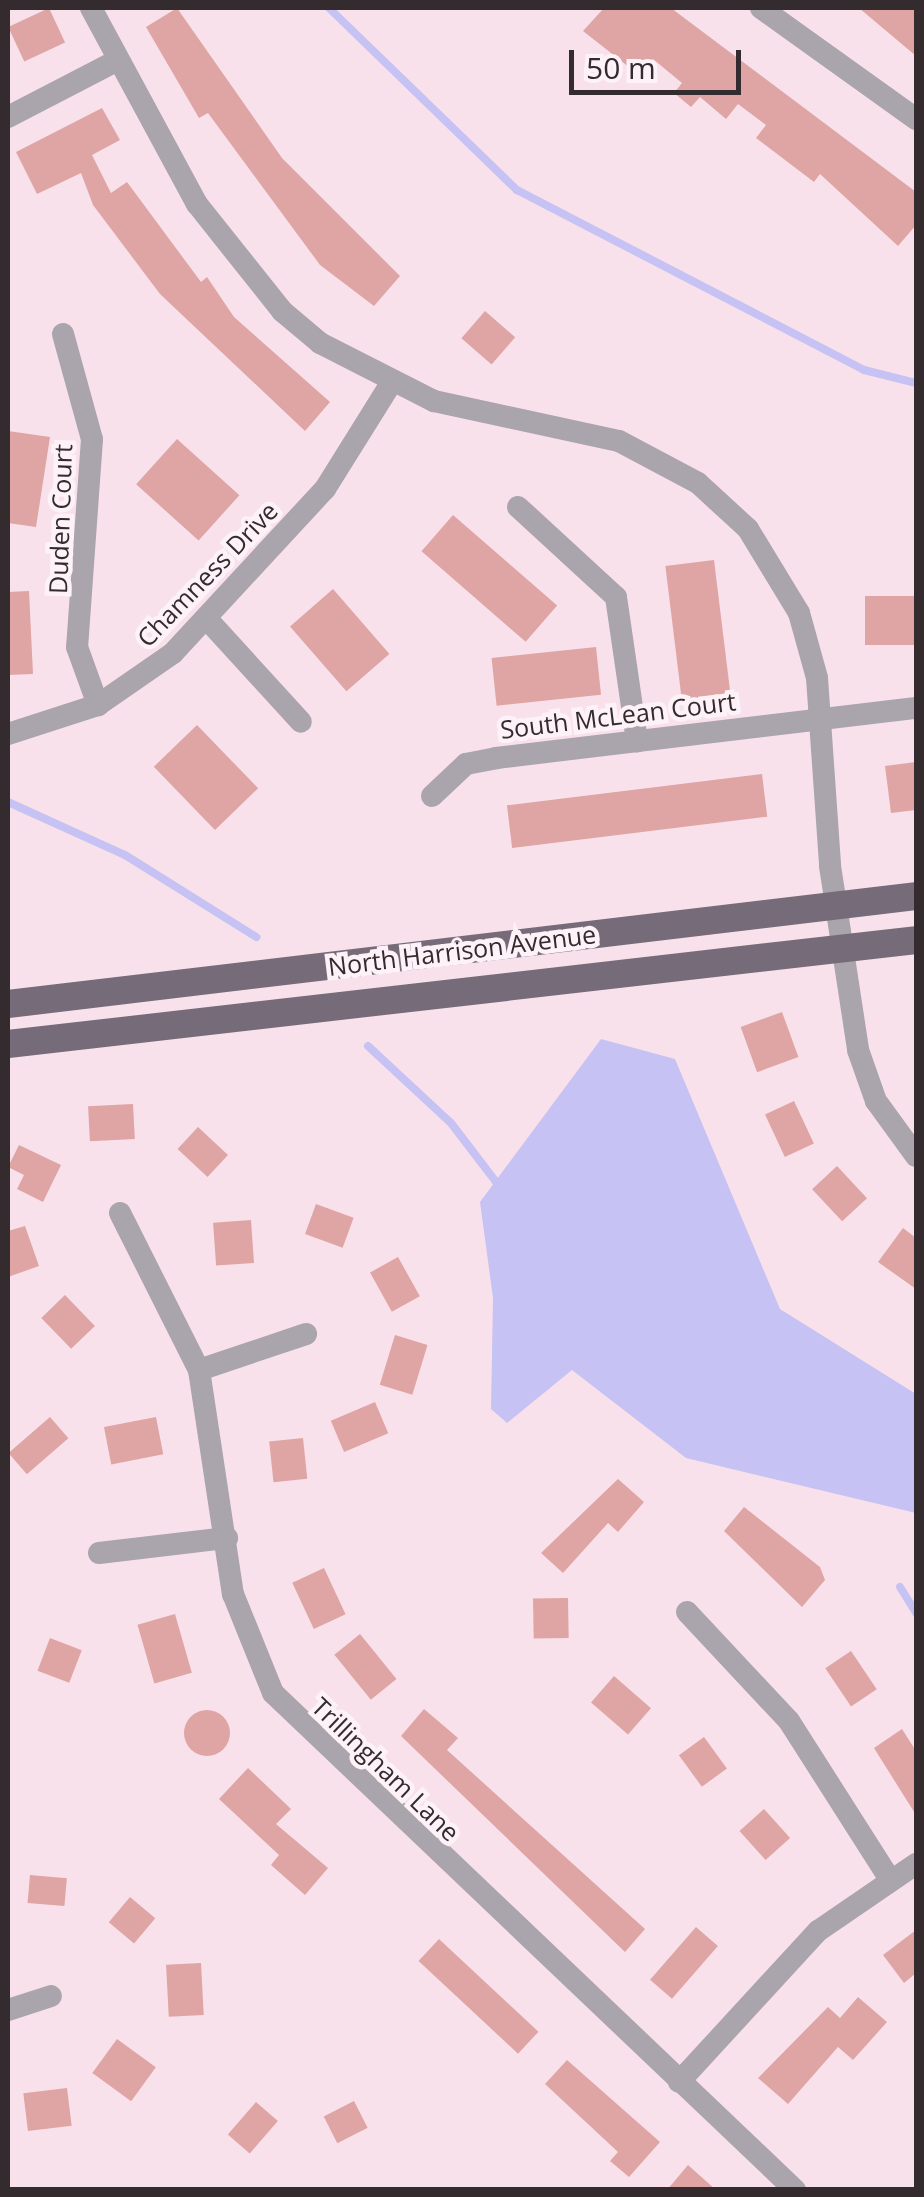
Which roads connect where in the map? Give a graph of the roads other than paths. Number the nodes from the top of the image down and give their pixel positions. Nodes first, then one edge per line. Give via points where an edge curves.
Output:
1 (90, 8) edge
2 (760, 8) edge
3 (114, 62) junction
4 (8, 117) edge
5 (916, 119) edge
6 (63, 334) dead end
7 (390, 386) junction
8 (518, 508) dead end
9 (207, 619) junction
10 (98, 705) junction
11 (916, 708) edge
12 (824, 717) junction
13 (301, 722) dead end
14 (8, 734) edge
15 (637, 741) junction
16 (432, 796) dead end
17 (916, 896) edge
18 (838, 906) junction
19 (916, 940) edge
20 (845, 948) junction
21 (8, 1004) edge
22 (8, 1044) edge
23 (916, 1156) edge
24 (120, 1213) dead end
25 (306, 1334) dead end
26 (199, 1370) junction
27 (226, 1538) junction
28 (99, 1553) dead end
29 (687, 1612) dead end
30 (916, 1864) edge
31 (889, 1878) junction
32 (51, 1996) dead end
33 (8, 2010) edge
34 (678, 2082) junction
35 (795, 2190) edge

1 - 3 street
2 - 5 street
3 - 4 street
3 - 7 street via 248,272 320,343
6 - 10 street, Duden Court via 92,439 76,646
7 - 9 street, Chamness Drive via 341,469
7 - 12 street via 619,441 698,483 748,529 786,586
8 - 15 street via 616,597
9 - 10 street, Chamness Drive
9 - 13 street
10 - 14 street, Chamness Drive
11 - 12 street, South McLean Court
12 - 15 street, South McLean Court
12 - 18 street
15 - 16 street, South McLean Court via 466,764
17 - 18 main road, North Harrison Avenue
18 - 20 street
18 - 21 main road, North Harrison Avenue
19 - 20 main road, North Harrison Avenue
20 - 22 main road, North Harrison Avenue
20 - 23 street via 865,1075
24 - 26 street, Trillingham Lane
25 - 26 street
26 - 27 street, Trillingham Lane
27 - 28 street
27 - 34 street, Trillingham Lane via 245,1637 304,1732
29 - 31 street via 789,1721
30 - 31 street
31 - 34 street via 807,1942
32 - 33 street
34 - 35 street, Trillingham Lane

